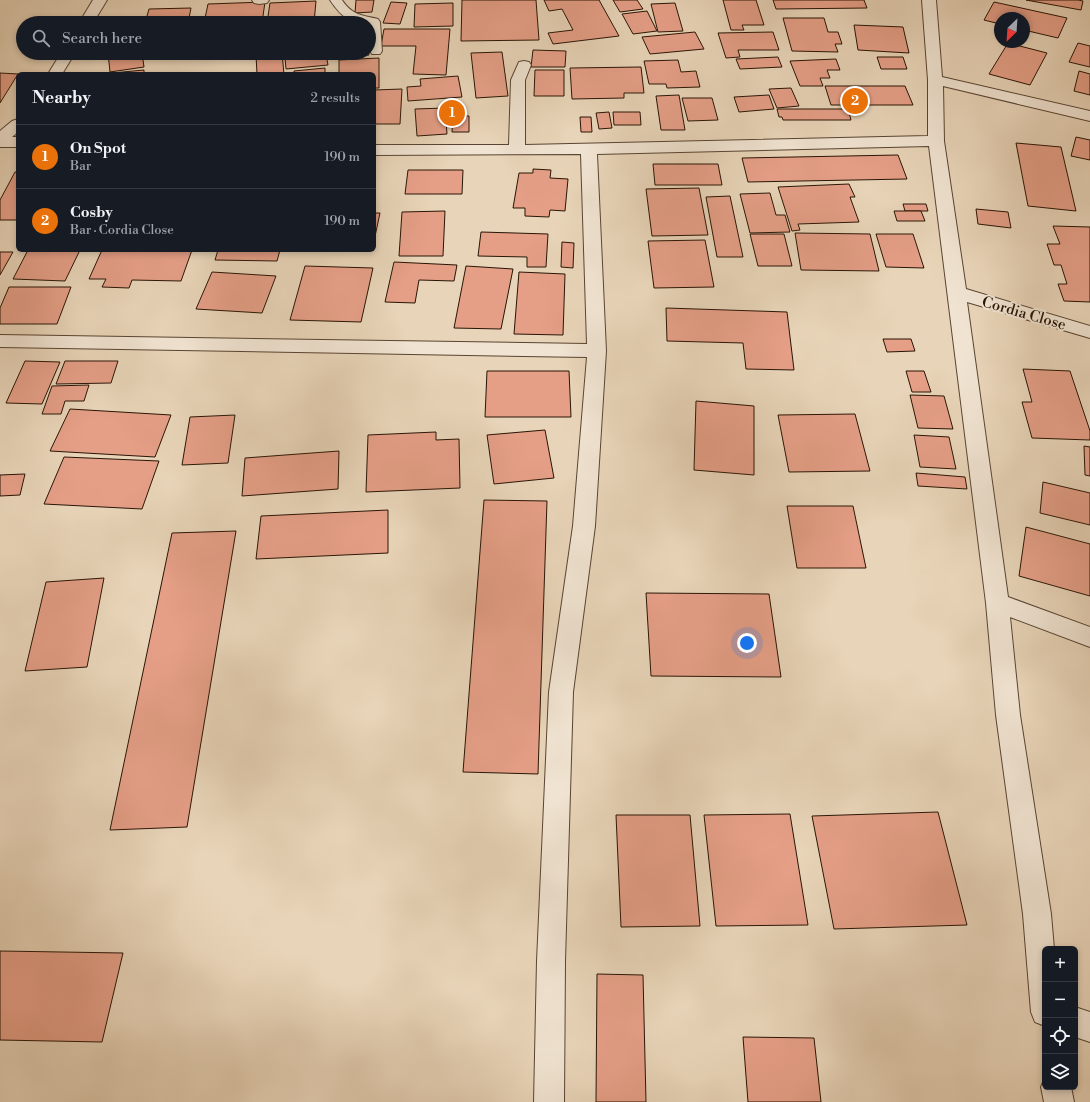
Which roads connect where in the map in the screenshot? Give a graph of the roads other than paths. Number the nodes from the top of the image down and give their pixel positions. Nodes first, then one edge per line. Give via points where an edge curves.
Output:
1 (100, 0) edge
2 (259, 0) edge
3 (262, 0) edge
4 (336, 0) edge
5 (929, 0) edge
6 (90, 16) edge
7 (350, 16) edge
8 (64, 60) edge
9 (524, 65) dead end
10 (56, 72) edge
11 (935, 80) junction
12 (1090, 116) edge
13 (16, 126) edge
14 (0, 141) edge
15 (936, 141) junction
16 (16, 142) edge
17 (517, 149) junction
18 (589, 149) junction
19 (376, 150) edge
20 (957, 293) junction
21 (1090, 332) edge
22 (0, 341) edge
23 (597, 351) junction
24 (997, 603) junction
25 (1090, 637) edge
26 (1042, 982) edge
27 (1078, 1023) edge
28 (1090, 1026) edge
29 (1057, 1090) edge
30 (549, 1102) edge
31 (1059, 1102) edge

1 - 6 street
2 - 3 street
4 - 7 lane
5 - 11 street
8 - 10 street
9 - 17 street via 518,80
11 - 12 street
11 - 15 street
13 - 14 street
14 - 16 street
15 - 18 street
15 - 20 street
17 - 18 street
17 - 19 street
18 - 23 street
20 - 21 street, Cordia Close
20 - 24 street
22 - 23 street
23 - 30 street via 584,526 562,692 551,961
24 - 25 street
24 - 26 street via 1008,715 1037,914
27 - 28 street
29 - 31 street

